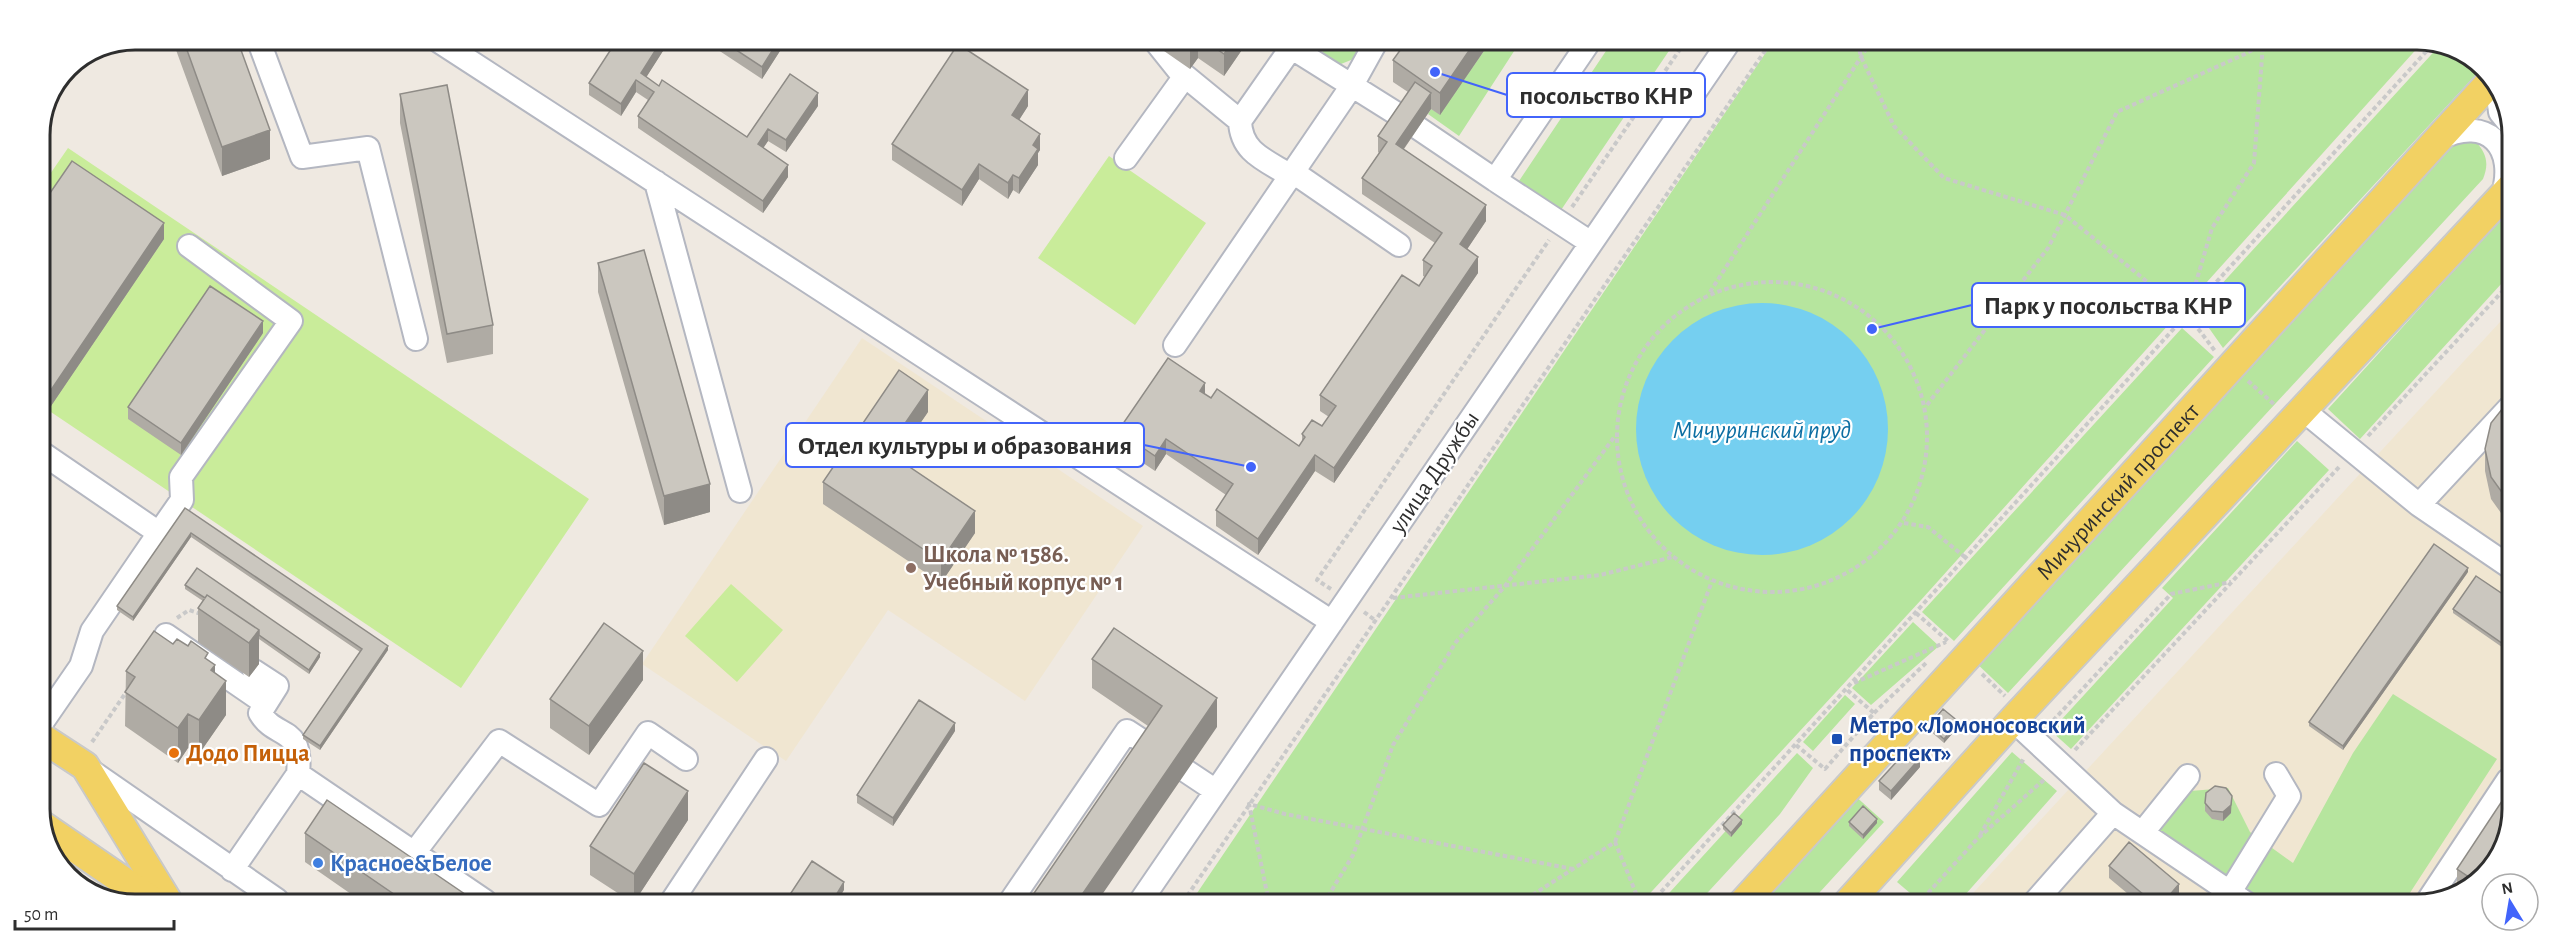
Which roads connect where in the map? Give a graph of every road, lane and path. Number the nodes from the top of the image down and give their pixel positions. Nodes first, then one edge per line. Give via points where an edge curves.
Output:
1 (262, 50) edge
2 (452, 50) edge
3 (1163, 50) edge
4 (1290, 50) edge
5 (1301, 50) edge
6 (1372, 50) edge
7 (1584, 50) edge
8 (1680, 50) edge
9 (1724, 50) edge
10 (1766, 50) edge
11 (1860, 50) edge
12 (1866, 50) edge
13 (2252, 50) edge
14 (2263, 50) edge
15 (2428, 50) edge
16 (1861, 57) junction
17 (1185, 76) junction
18 (2487, 86) edge
19 (1351, 87) junction
20 (1240, 121) junction
21 (2439, 139) junction
22 (2502, 152) edge
23 (1126, 158) dead end
24 (1292, 174) junction
25 (1495, 180) junction
26 (656, 182) junction
27 (2502, 197) edge
28 (2065, 214) junction
29 (1561, 223) junction
30 (1591, 243) junction
31 (1399, 245) dead end
32 (189, 246) dead end
33 (2502, 292) edge
34 (1710, 293) junction
35 (2187, 314) junction
36 (416, 339) dead end
37 (1175, 345) dead end
38 (2217, 354) dead end
39 (2245, 379) dead end
40 (1926, 406) junction
41 (2291, 409) junction
42 (2502, 416) edge
43 (1616, 436) junction
44 (2354, 451) junction
45 (50, 459) edge
46 (740, 491) dead end
47 (2419, 505) junction
48 (1904, 523) junction
49 (159, 533) junction
50 (1672, 557) junction
51 (1966, 558) junction
52 (2502, 562) edge
53 (1712, 581) junction
54 (2232, 582) junction
55 (1505, 586) junction
56 (1393, 598) junction
57 (1346, 600) junction
58 (1916, 613) junction
59 (1376, 621) junction
60 (1332, 622) junction
61 (166, 635) dead end
62 (1948, 641) junction
63 (254, 671) edge
64 (1979, 672) dead end
65 (1850, 684) junction
66 (1846, 688) junction
67 (120, 701) dead end
68 (266, 703) junction
69 (50, 710) edge
70 (2012, 711) junction
71 (1874, 713) junction
72 (50, 740) edge
73 (2034, 740) junction
74 (1796, 744) junction
75 (1153, 748) edge
76 (88, 754) junction
77 (686, 759) dead end
78 (766, 759) dead end
79 (2061, 765) junction
80 (1186, 771) edge
81 (298, 774) junction
82 (2276, 774) dead end
83 (2188, 776) dead end
84 (2502, 789) edge
85 (1216, 791) junction
86 (1249, 804) junction
87 (2113, 813) junction
88 (1362, 828) junction
89 (2143, 832) junction
90 (53, 833) edge
91 (1978, 838) junction
92 (1615, 842) junction
93 (414, 853) junction
94 (1573, 869) junction
95 (232, 870) junction
96 (2433, 893) edge
97 (142, 894) edge
98 (164, 894) edge
99 (268, 894) edge
100 (475, 894) edge
101 (677, 894) edge
102 (1015, 894) edge
103 (1145, 894) edge
104 (1188, 894) edge
105 (1267, 894) edge
106 (1329, 894) edge
107 (1534, 894) edge
108 (1636, 894) edge
109 (1659, 894) edge
110 (1751, 894) edge
111 (1856, 894) edge
112 (1927, 894) edge
113 (2042, 894) edge
114 (2233, 894) edge
115 (2241, 894) edge

1 - 36 street via 302,157 369,148
2 - 26 street
3 - 17 street
4 - 20 street
5 - 19 street
6 - 19 street
7 - 25 street
8 - 29 path
9 - 30 street, улица Дружбы
10 - 56 path
11 - 16 path
12 - 16 path
13 - 28 path via 2117,112
14 - 35 path via 2254,163 2212,228
15 - 35 path
16 - 28 path via 1893,126 1944,178
16 - 34 path
17 - 20 street
17 - 23 street
18 - 21 main road, Мичуринский проспект
19 - 24 street
19 - 25 street
20 - 24 street via 1240,135 1248,149
21 - 22 street via 2467,129 2490,137
21 - 110 main road, Мичуринский проспект
24 - 31 street
24 - 37 street
25 - 29 street
26 - 46 street
26 - 60 street
27 - 41 main road
28 - 35 path
28 - 40 path via 2048,248
29 - 30 street
29 - 57 path via 1317,580
30 - 57 street, улица Дружбы
32 - 49 street via 291,321 181,477 182,500
33 - 44 path
34 - 40 path via 1787,280 1822,288 1872,315 1906,353
34 - 43 path via 1660,327 1636,358 1622,392
35 - 38 path
35 - 51 path
39 - 41 path
40 - 48 path via 1926,470
41 - 44 street
41 - 70 main road
42 - 47 street
43 - 50 path via 1619,470 1636,514
43 - 55 path
44 - 47 street
44 - 54 path
45 - 49 street
47 - 52 street
48 - 51 path via 1928,527
48 - 53 path via 1872,558 1807,589 1740,590
49 - 69 street via 92,631 81,666
50 - 53 path
50 - 55 path via 1600,575
51 - 58 path
53 - 92 path
54 - 73 path via 2171,594
54 - 79 path
55 - 56 path
55 - 88 path via 1456,642 1394,745
56 - 59 path
57 - 59 path
57 - 60 street, улица Дружбы
58 - 62 path
58 - 65 path
59 - 86 path
60 - 85 street, улица Дружбы
61 - 68 street
62 - 65 path
62 - 71 path
63 - 68 street via 277,686
64 - 70 path
65 - 66 path
66 - 71 path
66 - 74 path
67 - 76 path
68 - 81 street via 260,716 290,737 298,756
70 - 73 street
70 - 111 main road
71 - 74 path via 1825,769
72 - 76 main road
73 - 79 street
73 - 91 path
74 - 109 path
75 - 102 street via 1127,731
76 - 95 street
76 - 98 main road
77 - 93 street via 648,733 599,805 499,741
78 - 101 street
79 - 87 street
79 - 91 path
80 - 85 street
81 - 93 street
81 - 95 street
82 - 115 street via 2289,796
83 - 89 street
84 - 96 street
85 - 103 street, улица Дружбы
86 - 88 path
86 - 104 path
86 - 105 path
87 - 89 street
87 - 113 street
88 - 94 path
88 - 106 path via 1353,855
89 - 114 street
90 - 97 main road
91 - 112 path
92 - 94 path
92 - 108 path
93 - 100 street
94 - 107 path
95 - 99 street

